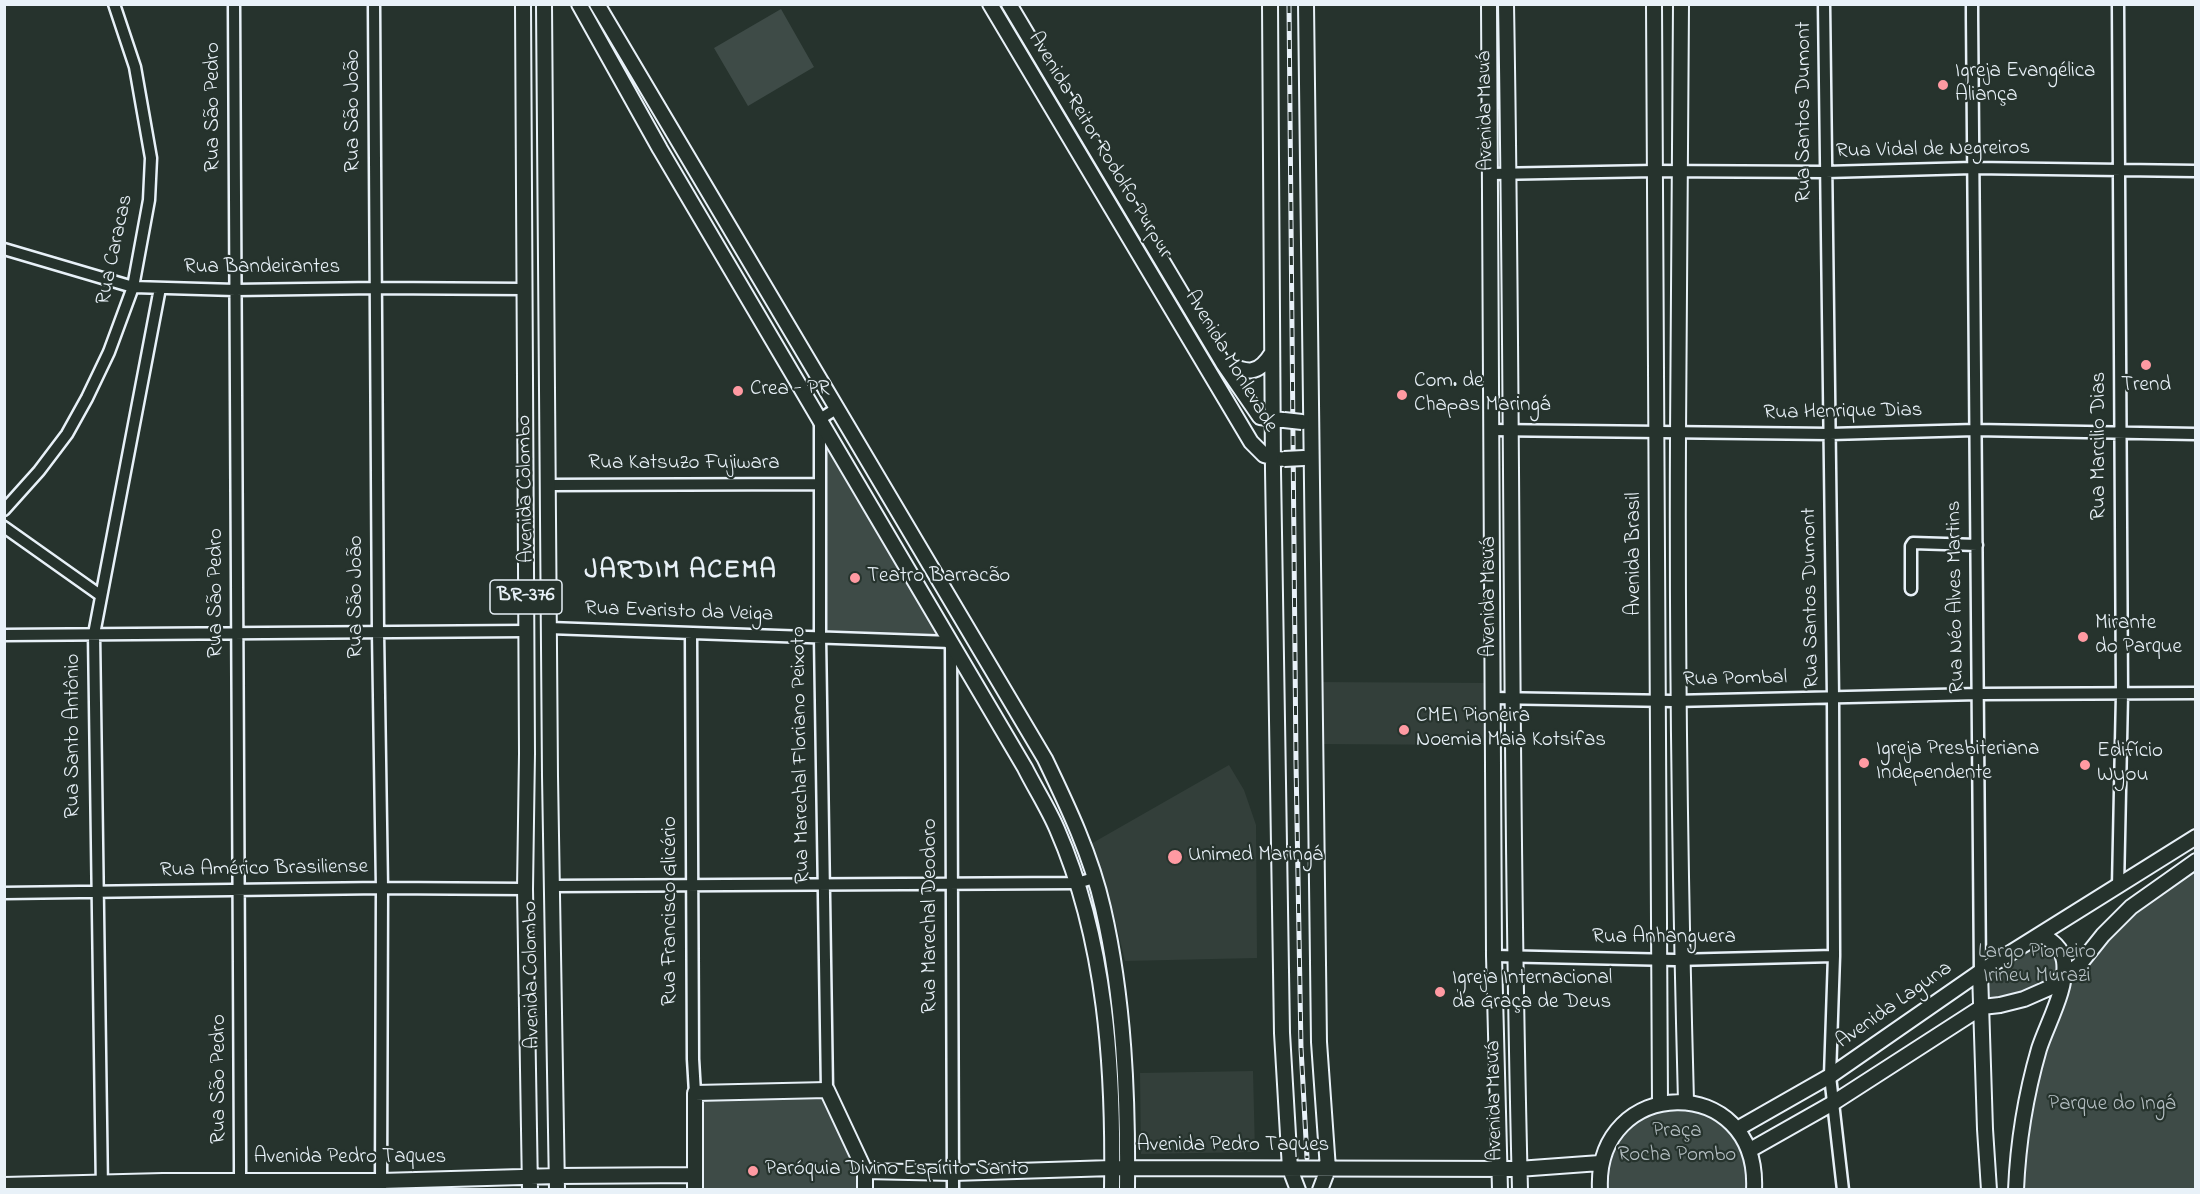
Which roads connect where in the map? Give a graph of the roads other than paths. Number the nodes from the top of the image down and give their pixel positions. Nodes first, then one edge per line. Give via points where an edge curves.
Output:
1 (114, 4) edge
2 (234, 4) edge
3 (374, 4) edge
4 (523, 4) edge
5 (544, 4) edge
6 (579, 4) edge
7 (597, 4) edge
8 (990, 4) edge
9 (1009, 4) edge
10 (1270, 4) edge
11 (1306, 4) edge
12 (1489, 4) edge
13 (1506, 4) edge
14 (1654, 4) edge
15 (1681, 4) edge
16 (1824, 4) edge
17 (1972, 4) edge
18 (2118, 4) edge
19 (524, 91) junction
20 (545, 123) junction
21 (684, 152) junction
22 (667, 161) junction
23 (1973, 168) junction
24 (2120, 169) junction
25 (1655, 171) junction
26 (1682, 171) junction
27 (2196, 171) edge
28 (1826, 172) junction
29 (1491, 174) junction
30 (1509, 174) junction
31 (4, 249) edge
32 (1169, 270) junction
33 (1155, 278) junction
34 (133, 287) junction
35 (160, 288) junction
36 (376, 288) junction
37 (524, 289) junction
38 (235, 290) junction
39 (1272, 353) junction
40 (1223, 363) junction
41 (836, 409) junction
42 (820, 419) junction
43 (1278, 420) junction
44 (1306, 426) junction
45 (1491, 430) junction
46 (1975, 430) junction
47 (1510, 431) junction
48 (2121, 431) junction
49 (1656, 432) junction
50 (1678, 433) junction
51 (525, 434) junction
52 (1830, 434) junction
53 (2196, 434) edge
54 (549, 452) junction
55 (1308, 456) junction
56 (1278, 458) junction
57 (819, 484) junction
58 (549, 485) junction
59 (4, 510) edge
60 (4, 527) edge
61 (1977, 545) junction
62 (1911, 589) dead end
63 (100, 595) junction
64 (549, 628) junction
65 (526, 631) junction
66 (969, 631) junction
67 (378, 632) junction
68 (237, 633) junction
69 (692, 633) junction
70 (94, 634) junction
71 (4, 635) edge
72 (820, 638) junction
73 (951, 642) junction
74 (2196, 693) edge
75 (1979, 694) junction
76 (2122, 694) junction
77 (1833, 697) junction
78 (1492, 698) junction
79 (1513, 699) junction
80 (1657, 700) junction
81 (1679, 700) junction
82 (528, 753) junction
83 (550, 757) junction
84 (527, 772) junction
85 (550, 776) junction
86 (2196, 837) edge
87 (2196, 861) edge
88 (1094, 878) junction
89 (1077, 883) junction
90 (952, 884) junction
91 (692, 885) junction
92 (824, 885) junction
93 (553, 886) junction
94 (2118, 887) junction
95 (382, 888) junction
96 (525, 889) junction
97 (241, 890) junction
98 (96, 891) junction
99 (4, 893) edge
100 (2041, 934) junction
101 (1494, 956) junction
102 (1834, 956) junction
103 (1514, 957) junction
104 (1659, 960) junction
105 (1682, 960) junction
106 (1980, 972) junction
107 (2064, 977) junction
108 (1982, 1007) junction
109 (1108, 1065) junction
110 (1124, 1065) junction
111 (1830, 1076) junction
112 (827, 1090) junction
113 (695, 1093) junction
114 (1686, 1101) junction
115 (1660, 1103) junction
116 (1833, 1103) junction
117 (1737, 1129) junction
118 (1750, 1150) junction
119 (1600, 1163) junction
120 (1112, 1168) junction
121 (1127, 1168) junction
122 (1290, 1168) junction
123 (1328, 1169) junction
124 (1499, 1169) junction
125 (1518, 1169) junction
126 (865, 1171) junction
127 (953, 1173) junction
128 (695, 1175) junction
129 (240, 1181) junction
130 (530, 1183) edge
131 (557, 1183) edge
132 (4, 1185) edge
133 (381, 1185) edge
134 (102, 1186) edge
135 (695, 1190) edge
136 (865, 1190) edge
137 (953, 1190) edge
138 (1112, 1190) edge
139 (1126, 1190) edge
140 (1299, 1190) edge
141 (1320, 1190) edge
142 (1500, 1190) edge
143 (1520, 1190) edge
144 (1600, 1190) edge
145 (1754, 1190) edge
146 (1843, 1190) edge
147 (1989, 1190) edge
148 (2016, 1190) edge

1 - 34 street, Rua Caracas via 135,68 151,158 149,200
2 - 38 street, Rua São Pedro
3 - 36 street, Rua São João
4 - 19 main road, Avenida Colombo / BR-376
5 - 20 main road, Avenida Colombo / BR-376
6 - 22 main road
7 - 21 main road
8 - 33 main road, Avenida Reitor Rodolfo Purpur
9 - 32 main road, Avenida Reitor Rodolfo Purpur
10 - 39 main road
11 - 44 main road
12 - 29 main road, Avenida Mauá
13 - 30 main road, Avenida Mauá
14 - 25 main road, Avenida Brasil
15 - 26 main road, Avenida Brasil
16 - 28 street, Rua Santos Dumont
17 - 23 street, Rua Néo Alves Martins
18 - 24 street, Rua Marcilio Dias
19 - 20 main road via 535,102
19 - 37 main road, Avenida Colombo / BR-376
20 - 54 main road, Avenida Colombo / BR-376
21 - 22 main road
21 - 41 main road
22 - 42 main road
23 - 24 street, Rua Vidal de Negreiros
23 - 28 street, Rua Vidal de Negreiros
23 - 46 street, Rua Néo Alves Martins
24 - 27 street, Rua Vidal de Negreiros
24 - 48 street, Rua Marcilio Dias
25 - 26 street, Rua Vidal de Negreiros
25 - 30 street, Rua Vidal de Negreiros
25 - 49 main road, Avenida Brasil
26 - 28 street, Rua Vidal de Negreiros
26 - 50 main road, Avenida Brasil
28 - 52 street, Rua Santos Dumont
29 - 30 street, Rua Vidal de Negreiros
29 - 45 main road, Avenida Mauá
30 - 47 main road, Avenida Mauá
31 - 34 street, Rua Bandeirantes
32 - 33 main road
32 - 40 main road, Avenida Monlevade
33 - 56 main road, Avenida Monlevade via 1251,442 1264,455
34 - 35 street, Rua Bandeirantes
34 - 59 street, Rua Caracas via 109,352 67,434
35 - 38 street, Rua Bandeirantes
35 - 63 street, Rua Santo Antônio
36 - 37 street, Rua Bandeirantes
36 - 38 street, Rua Bandeirantes
36 - 67 street, Rua São João
37 - 51 main road, Avenida Colombo / BR-376
38 - 68 street, Rua São Pedro
39 - 40 main road via 1256,370
39 - 43 main road
40 - 43 main road, Avenida Monlevade via 1260,417
41 - 42 street
41 - 66 main road
42 - 57 street, Rua Marechal Floriano Peixoto
42 - 73 main road
43 - 44 main road, Avenida Monlevade, bridge
43 - 56 main road
44 - 55 main road
45 - 47 street, Rua Henrique Dias
45 - 78 main road, Avenida Mauá
46 - 48 street, Rua Henrique Dias
46 - 52 street, Rua Henrique Dias
46 - 61 street, Rua Néo Alves Martins
47 - 49 street, Rua Henrique Dias
47 - 79 main road, Avenida Mauá
48 - 53 street, Rua Henrique Dias
48 - 76 street, Rua Marcilio Dias
49 - 50 street, Rua Henrique Dias
49 - 80 main road, Avenida Brasil
50 - 52 street, Rua Henrique Dias
50 - 81 main road, Avenida Brasil
51 - 54 main road
51 - 65 main road, Avenida Colombo / BR-376
52 - 77 street, Rua Santos Dumont
54 - 58 main road, Avenida Colombo / BR-376
55 - 56 main road, Avenida Monlevade, bridge
55 - 123 main road via 1319,1042
56 - 122 main road via 1282,1034
57 - 58 street, Rua Katsuzo Fujiwara
57 - 72 street, Rua Marechal Floriano Peixoto
58 - 64 main road, Avenida Colombo / BR-376
60 - 63 street
61 - 62 street via 1913,543
61 - 75 street, Rua Néo Alves Martins
63 - 70 street, Rua Santo Antônio
64 - 69 street, Rua Evaristo da Veiga
64 - 83 main road, Avenida Colombo / BR-376
65 - 67 street
65 - 82 main road, Avenida Colombo / BR-376
66 - 73 street
66 - 88 main road via 1045,759 1074,818
67 - 68 street
67 - 95 street, Rua São João
68 - 70 street
68 - 97 street, Rua São Pedro
69 - 72 street, Rua Evaristo da Veiga
69 - 91 street, Rua Francisco Glicério
70 - 71 street
70 - 98 street, Rua Santo Antônio
72 - 73 street, Rua Evaristo da Veiga
72 - 92 street, Rua Marechal Floriano Peixoto
73 - 89 main road via 1057,829
73 - 90 street, Rua Marechal Deodoro
74 - 76 street, Rua Pombal
75 - 76 street, Rua Pombal
75 - 77 street, Rua Pombal
75 - 106 street, Rua Néo Alves Martins
76 - 94 street, Rua Marcilio Dias
77 - 81 street, Rua Pombal
77 - 102 street, Rua Santos Dumont
78 - 79 street, Rua Pombal
78 - 101 main road, Avenida Mauá
79 - 80 street, Rua Pombal
79 - 103 main road, Avenida Mauá
80 - 81 street, Rua Pombal
80 - 104 main road, Avenida Brasil
81 - 105 main road, Avenida Brasil
82 - 83 main road
82 - 84 main road, Avenida Colombo / BR-376
83 - 85 main road, Avenida Colombo / BR-376
84 - 85 main road
84 - 96 main road, Avenida Colombo / BR-376
85 - 93 main road, Avenida Colombo / BR-376
86 - 94 main road, Avenida Laguna
87 - 107 main road via 2131,907 2079,966
88 - 89 street
88 - 110 main road via 1116,979
89 - 90 street
89 - 109 main road via 1100,981
90 - 92 street
90 - 127 street, Rua Marechal Deodoro
91 - 92 street
91 - 93 street
91 - 113 street, Rua Francisco Glicério
92 - 112 street, Rua Marechal Floriano Peixoto
93 - 131 main road, Avenida Colombo / BR-376
94 - 100 main road, Avenida Laguna
95 - 96 street, Rua Américo Brasiliense
95 - 97 street, Rua Américo Brasiliense
95 - 133 street, Rua São João
96 - 130 main road, Avenida Colombo / BR-376
97 - 98 street, Rua Américo Brasiliense
97 - 129 street, Rua São Pedro
98 - 99 street, Rua Américo Brasiliense
98 - 134 street, Rua Santo Antônio
100 - 106 main road, Avenida Laguna
100 - 107 main road via 2056,945 2064,960
101 - 103 street, Rua Anhanguera
101 - 124 main road, Avenida Mauá
102 - 105 street, Rua Anhanguera
102 - 111 street, Rua Santos Dumont
103 - 104 street, Rua Anhanguera
103 - 125 main road, Avenida Mauá
104 - 105 street, Rua Anhanguera
104 - 115 main road, Avenida Brasil
105 - 114 main road, Avenida Brasil
106 - 108 main road, Rua Néo Alves Martins
106 - 111 main road, Avenida Laguna
107 - 108 main road via 2024,999
107 - 148 main road via 2028,1093
108 - 116 main road
108 - 147 main road, Rua Néo Alves Martins
109 - 110 main road
109 - 120 main road
110 - 121 main road
111 - 116 street, Rua Santos Dumont
111 - 117 main road, Avenida Laguna
112 - 113 main road
112 - 126 main road
113 - 128 main road, Rua Francisco Glicério
114 - 115 main road
114 - 117 main road via 1714,1110
115 - 119 main road via 1640,1111 1621,1126
116 - 118 main road
116 - 146 street, Rua Santos Dumont
117 - 118 main road
118 - 145 main road
119 - 125 main road, Avenida Pedro Taques
119 - 144 main road
120 - 121 main road, Avenida Pedro Taques
120 - 127 main road, Avenida Pedro Taques
120 - 138 main road
121 - 122 main road, Avenida Pedro Taques
121 - 139 main road
122 - 123 main road, Avenida Pedro Taques
122 - 140 main road
123 - 124 main road, Avenida Pedro Taques
123 - 141 main road
124 - 125 main road, Avenida Pedro Taques
124 - 142 main road, Avenida Mauá
125 - 143 main road, Avenida Mauá
126 - 127 main road, Avenida Pedro Taques
126 - 136 main road
127 - 137 street, Rua Marechal Deodoro
128 - 131 main road, Avenida Pedro Taques
128 - 135 main road, Rua Francisco Glicério
129 - 133 main road, Avenida Pedro Taques
129 - 134 main road, Avenida Pedro Taques
130 - 131 main road, Avenida Pedro Taques
130 - 133 main road, Avenida Pedro Taques
132 - 134 main road, Avenida Pedro Taques

